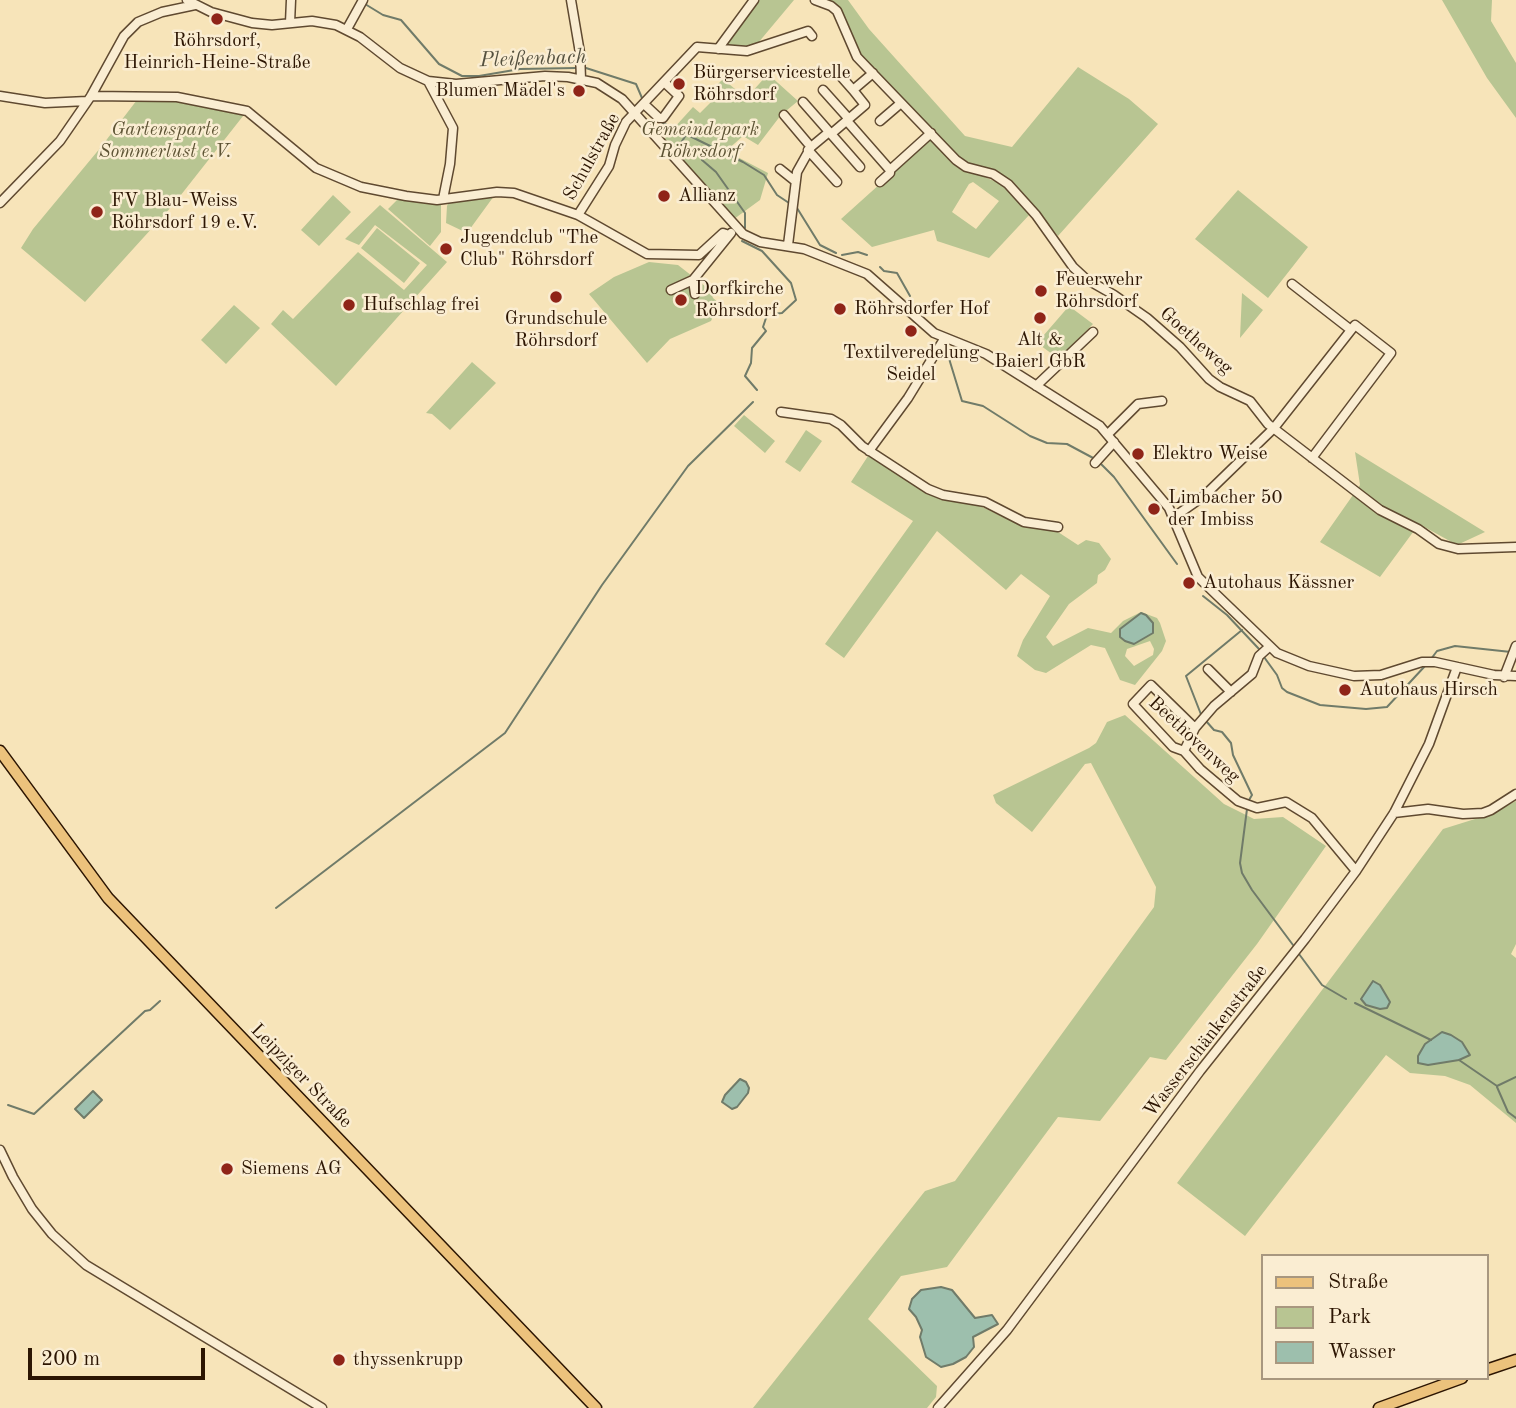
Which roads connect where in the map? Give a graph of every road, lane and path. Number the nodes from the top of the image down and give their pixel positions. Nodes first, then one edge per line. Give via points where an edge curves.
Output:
1 (187, 0) edge
2 (291, 0) edge
3 (571, 0) edge
4 (754, 0) edge
5 (815, 0) edge
6 (361, 2) edge
7 (195, 5) junction
8 (290, 23) junction
9 (347, 29) junction
10 (812, 36) dead end
11 (718, 49) junction
12 (581, 72) junction
13 (838, 72) dead end
14 (873, 73) junction
15 (428, 81) junction
16 (664, 82) junction
17 (823, 90) dead end
18 (853, 90) junction
19 (0, 96) edge
20 (89, 99) junction
21 (803, 102) dead end
22 (901, 103) junction
23 (644, 104) junction
24 (634, 114) junction
25 (784, 116) dead end
26 (848, 120) junction
27 (880, 121) dead end
28 (830, 133) junction
29 (931, 133) junction
30 (810, 149) junction
31 (860, 167) dead end
32 (780, 169) dead end
33 (890, 170) junction
34 (796, 181) junction
35 (837, 182) dead end
36 (880, 182) dead end
37 (443, 199) junction
38 (0, 203) edge
39 (578, 215) junction
40 (732, 232) junction
41 (788, 245) junction
42 (693, 280) junction
43 (1292, 285) dead end
44 (671, 290) dead end
45 (695, 294) dead end
46 (1351, 330) junction
47 (1093, 332) dead end
48 (944, 339) junction
49 (1036, 386) junction
50 (1162, 401) dead end
51 (781, 412) dead end
52 (1274, 428) junction
53 (1108, 434) junction
54 (1114, 442) junction
55 (869, 451) junction
56 (1312, 458) junction
57 (1097, 460) dead end
58 (1174, 517) junction
59 (1058, 527) dead end
60 (1516, 547) edge
61 (1516, 646) edge
62 (1264, 651) junction
63 (1457, 667) junction
64 (1208, 668) dead end
65 (1516, 676) edge
66 (1504, 677) junction
67 (1231, 692) junction
68 (1195, 728) junction
69 (0, 751) edge
70 (1184, 751) junction
71 (1516, 794) edge
72 (1394, 813) junction
73 (1356, 870) junction
74 (0, 1150) edge
75 (1516, 1360) edge
76 (1488, 1369) edge
77 (1456, 1380) edge
78 (322, 1408) edge
79 (596, 1408) edge
80 (938, 1408) edge
81 (1379, 1408) edge

1 - 7 street
2 - 8 street
3 - 12 street
4 - 11 street
5 - 14 street, Goetheweg via 837,11 857,57
6 - 9 street
7 - 8 street via 252,23
7 - 20 street via 138,22 124,36
8 - 9 street via 321,22
9 - 15 street via 400,68
10 - 11 street via 808,31 747,51
11 - 16 street, Schulstraße via 697,47
12 - 15 street via 456,84
12 - 24 street via 609,89
13 - 18 street
14 - 18 street
14 - 22 street, Goetheweg
15 - 37 street via 453,128
16 - 23 street, Schulstraße
16 - 23 street via 679,96 663,118
17 - 26 street
18 - 26 street via 865,104
19 - 20 street via 44,103
20 - 37 street via 177,97 247,111 304,160 328,174 406,197
20 - 38 street via 60,141
21 - 28 street
22 - 27 street
22 - 29 street, Goetheweg
23 - 24 street, Schulstraße
24 - 39 street, Schulstraße via 625,122 609,166
24 - 40 street
25 - 30 street
26 - 28 street
26 - 33 street
28 - 30 street
28 - 31 street
29 - 33 street
29 - 52 street, Goetheweg via 966,167 993,174 1008,184 1086,279 1147,318 1209,379 1250,401
30 - 34 street
30 - 35 street
32 - 34 street
33 - 36 street
34 - 41 street
37 - 39 street via 514,193
39 - 40 street via 654,255 699,255 723,233
40 - 41 street
40 - 42 street
41 - 48 street via 867,274
42 - 44 street
42 - 45 street
43 - 46 street
46 - 52 street
46 - 56 street via 1355,325 1391,353
47 - 49 street
48 - 49 street via 986,354
48 - 55 street
49 - 53 street
50 - 53 street via 1138,404
51 - 55 street via 831,419
52 - 56 street, Goetheweg
52 - 58 street via 1204,496
53 - 54 street
54 - 57 street
54 - 58 street
55 - 59 street via 928,489 985,502 1024,522
56 - 60 street, Goetheweg via 1380,510 1439,544 1458,549
58 - 62 street via 1198,577
61 - 66 street
62 - 63 street via 1354,676 1381,675 1422,662
62 - 67 street via 1252,674
63 - 66 street
63 - 72 street, Wasserschänkenstraße via 1429,744
64 - 67 street
65 - 66 street
67 - 68 street
68 - 70 street
68 - 70 street, Beethovenweg via 1151,685 1133,704 1173,747
69 - 79 main road, Leipziger Straße via 108,898
70 - 73 street, Beethovenweg via 1238,801 1257,808 1286,803 1311,818
71 - 72 street via 1483,813 1428,809
72 - 73 street, Wasserschänkenstraße
73 - 80 street, Wasserschänkenstraße via 1007,1330
74 - 78 street via 32,1209 86,1265
75 - 76 main road
77 - 81 main road

